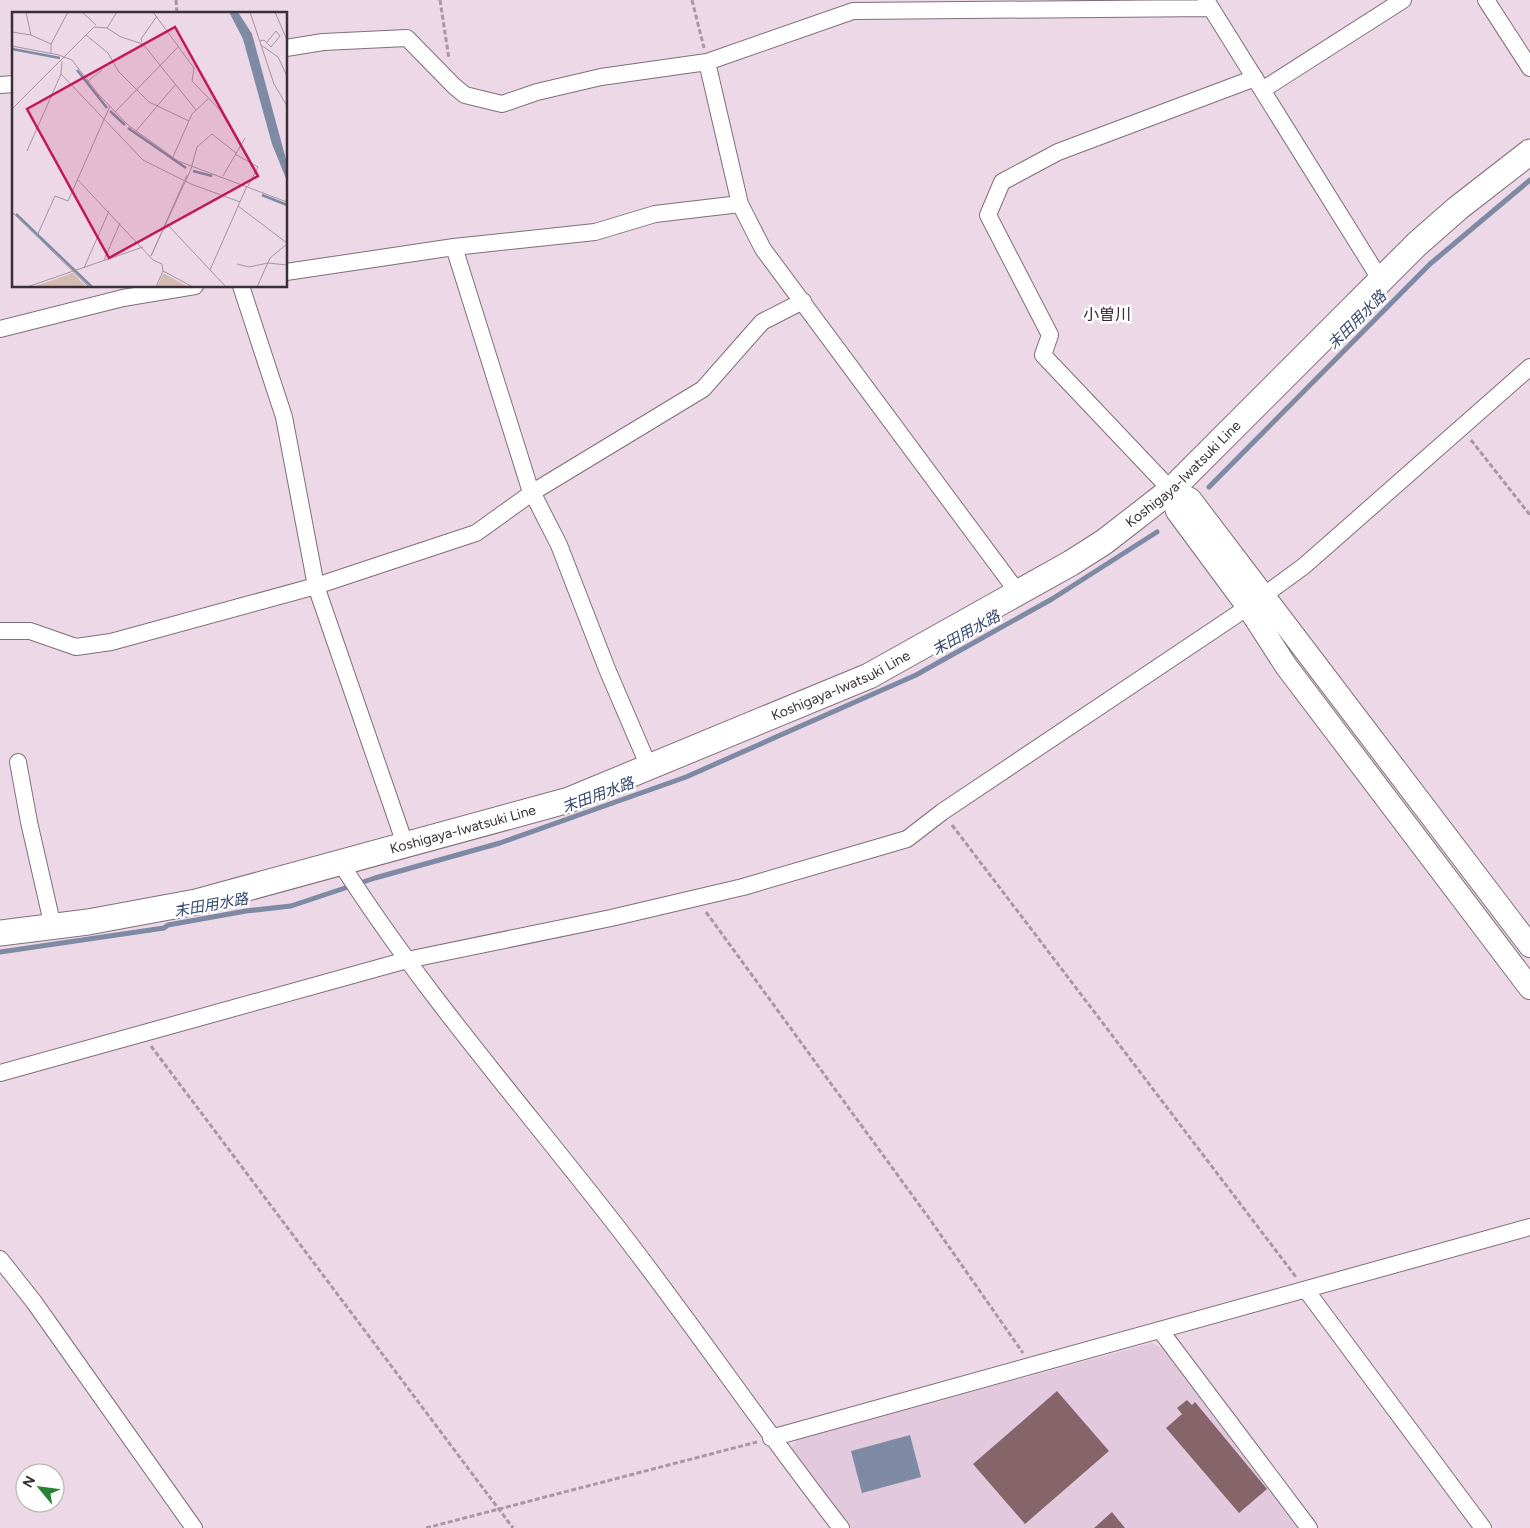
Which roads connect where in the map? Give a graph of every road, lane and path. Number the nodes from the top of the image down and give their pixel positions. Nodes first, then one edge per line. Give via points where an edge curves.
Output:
1 (440, 0) edge
2 (692, 0) edge
3 (1404, 0) edge
4 (1486, 0) edge
5 (1208, 4) edge
6 (288, 48) edge
7 (707, 62) junction
8 (1530, 68) edge
9 (1258, 84) junction
10 (454, 86) junction
11 (1530, 152) edge
12 (740, 204) junction
13 (454, 247) junction
14 (288, 272) edge
15 (1380, 279) junction
16 (183, 288) edge
17 (242, 288) edge
18 (803, 301) junction
19 (0, 329) edge
20 (1530, 367) edge
21 (1462, 427) junction
22 (1171, 490) junction
23 (533, 492) junction
24 (1530, 514) edge
25 (316, 586) junction
26 (1019, 594) junction
27 (1257, 601) junction
28 (0, 631) edge
29 (18, 762) dead end
30 (649, 767) junction
31 (942, 812) junction
32 (405, 844) junction
33 (350, 878) junction
34 (696, 898) junction
35 (1521, 921) edge
36 (53, 927) junction
37 (1487, 930) junction
38 (0, 933) edge
39 (1530, 946) edge
40 (407, 960) junction
41 (1530, 988) edge
42 (141, 1034) junction
43 (0, 1073) edge
44 (1530, 1227) edge
45 (0, 1259) edge
46 (1306, 1290) junction
47 (1160, 1330) junction
48 (1032, 1366) junction
49 (771, 1438) junction
50 (498, 1509) junction
51 (194, 1528) edge
52 (426, 1528) edge
53 (513, 1528) edge
54 (841, 1528) edge
55 (1310, 1528) edge
56 (1483, 1528) edge

1 - 10 path
2 - 7 path
3 - 9 street
4 - 8 street
5 - 7 street via 853,11
5 - 9 street
6 - 10 street via 322,42 407,38
7 - 10 street via 601,77 502,104 465,95
7 - 12 street
9 - 15 street
9 - 22 street via 1058,152 1002,182 988,216 1050,335 1044,355
11 - 15 main road, Koshigaya-Iwatsuki Line via 1458,208
12 - 13 street via 655,214 595,232
12 - 18 street via 762,249
13 - 14 street
13 - 23 street
15 - 22 main road, Koshigaya-Iwatsuki Line
16 - 19 street via 123,298
17 - 25 street via 284,417
18 - 23 street via 762,322 703,389
18 - 26 street
20 - 21 street
21 - 24 path
21 - 27 street via 1304,566
22 - 26 main road, Koshigaya-Iwatsuki Line via 1104,542
22 - 27 street via 1177,511
23 - 25 street via 476,533
23 - 30 street via 559,545
25 - 28 street via 111,642 76,647 30,630
25 - 32 street
26 - 30 main road, Koshigaya-Iwatsuki Line via 868,676
27 - 31 street
27 - 35 street
27 - 37 street via 1286,666
29 - 36 street
30 - 32 main road, Koshigaya-Iwatsuki Line via 569,800
31 - 34 street via 907,839
31 - 46 path
32 - 33 main road, Koshigaya-Iwatsuki Line
33 - 36 main road, Koshigaya-Iwatsuki Line
33 - 40 street
34 - 40 street
34 - 48 path via 926,1213
35 - 37 street
35 - 39 street
36 - 38 main road, Koshigaya-Iwatsuki Line
37 - 41 street
40 - 42 street
40 - 49 street via 613,1221
42 - 43 street
42 - 50 path
44 - 46 street
45 - 51 street via 40,1309
46 - 47 street
46 - 56 street
47 - 48 street
47 - 55 street
48 - 49 street
49 - 50 path
49 - 54 street
50 - 52 path
50 - 53 path

